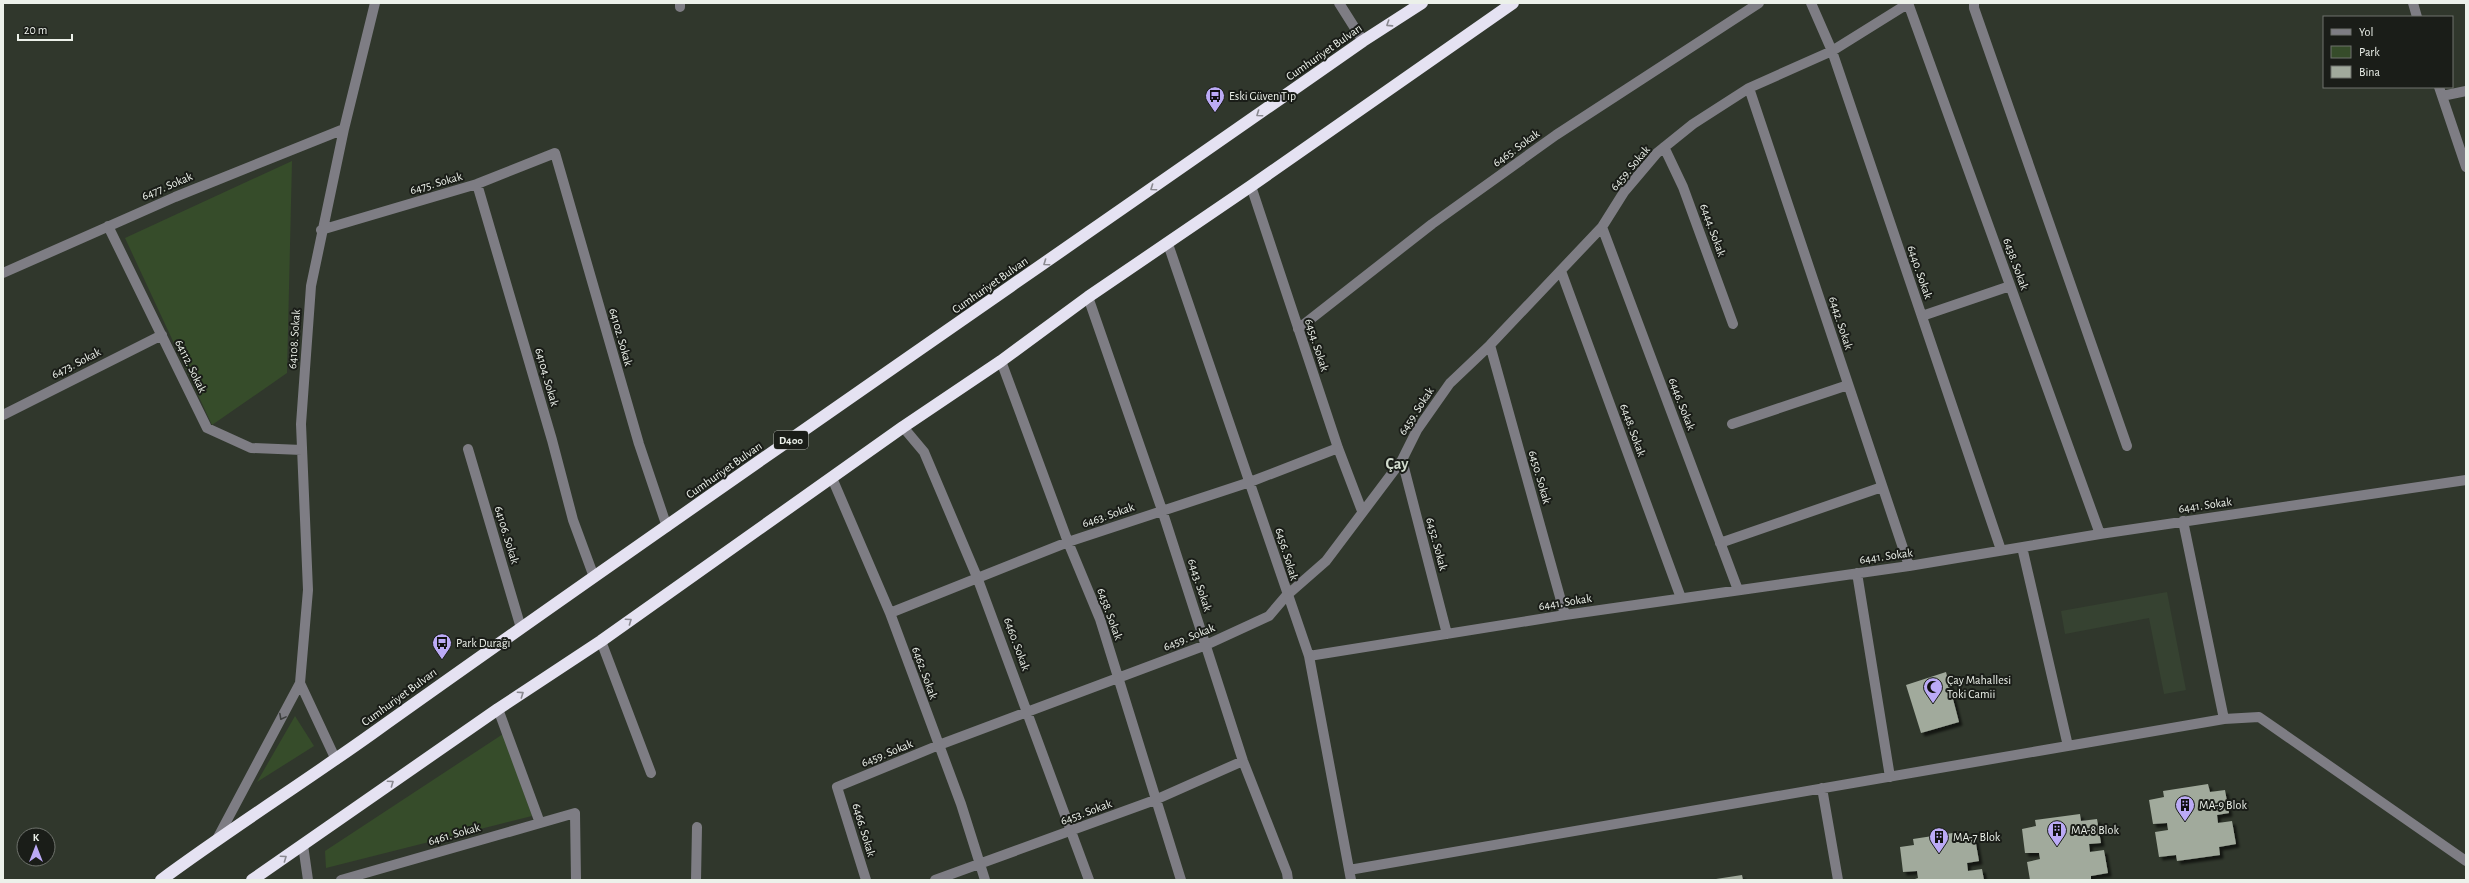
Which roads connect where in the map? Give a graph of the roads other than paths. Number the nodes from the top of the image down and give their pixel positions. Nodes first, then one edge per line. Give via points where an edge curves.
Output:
1 (375, 3) edge
2 (1339, 3) edge
3 (1422, 3) edge
4 (1514, 3) edge
5 (1759, 3) edge
6 (1811, 3) edge
7 (1908, 3) edge
8 (1974, 3) edge
9 (2413, 3) edge
10 (2417, 16) edge
11 (1363, 42) junction
12 (1832, 51) junction
13 (1749, 88) junction
14 (2466, 91) edge
15 (2440, 92) edge
16 (344, 129) junction
17 (1664, 148) junction
18 (555, 153) joint
19 (2466, 167) edge
20 (477, 184) junction
21 (1251, 186) junction
22 (108, 226) junction
23 (1602, 227) junction
24 (322, 230) junction
25 (1168, 244) junction
26 (1561, 271) junction
27 (3, 273) edge
28 (2010, 286) junction
29 (1088, 297) junction
30 (1922, 316) junction
31 (1733, 324) dead end
32 (1298, 329) junction
33 (162, 335) junction
34 (1490, 345) junction
35 (1001, 361) junction
36 (1848, 385) junction
37 (3, 415) edge
38 (1732, 424) dead end
39 (903, 427) junction
40 (2127, 446) dead end
41 (1338, 448) junction
42 (468, 449) dead end
43 (302, 450) junction
44 (1402, 460) junction
45 (832, 478) junction
46 (2466, 480) edge
47 (1250, 482) junction
48 (1882, 487) junction
49 (1162, 510) junction
50 (1362, 512) junction
51 (2183, 521) junction
52 (667, 527) junction
53 (2100, 534) junction
54 (1068, 542) junction
55 (1720, 543) junction
56 (2022, 547) junction
57 (2001, 550) junction
58 (1909, 566) junction
59 (1857, 573) junction
60 (594, 577) junction
61 (977, 577) junction
62 (1738, 590) junction
63 (1286, 596) junction
64 (1681, 598) junction
65 (890, 613) junction
66 (1565, 615) junction
67 (521, 628) junction
68 (1447, 634) junction
69 (601, 641) junction
70 (1206, 645) junction
71 (1309, 656) junction
72 (1118, 679) junction
73 (300, 683) junction
74 (498, 709) junction
75 (1028, 712) junction
76 (2224, 719) junction
77 (939, 746) junction
78 (2068, 746) junction
79 (336, 760) junction
80 (1242, 761) junction
81 (651, 773) dead end
82 (1890, 777) junction
83 (837, 787) joint
84 (1822, 788) junction
85 (1155, 800) junction
86 (540, 823) junction
87 (697, 827) dead end
88 (1071, 832) junction
89 (217, 839) junction
90 (303, 845) junction
91 (2466, 861) edge
92 (980, 864) junction
93 (1349, 870) junction
94 (161, 880) edge
95 (252, 880) edge
96 (308, 880) edge
97 (341, 880) edge
98 (576, 880) edge
99 (696, 880) edge
100 (866, 880) edge
101 (935, 880) edge
102 (985, 880) edge
103 (1089, 880) edge
104 (1181, 880) edge
105 (1288, 880) edge
106 (1351, 880) edge
107 (1838, 880) edge

1 - 16 street, 64108. Sokak
2 - 11 street
3 -> 11 highway, Cumhuriyet Bulvarı / D400
4 - 21 highway
5 - 32 street, 6465. Sokak via 1556,135 1432,224
6 - 12 street, 6440. Sokak
7 - 12 street, 6459. Sokak
7 - 28 street, 6438. Sokak
8 - 40 street
9 - 10 street
11 -> 52 highway, Cumhuriyet Bulvarı / D400
12 - 13 street, 6459. Sokak
12 - 30 street, 6440. Sokak
13 - 17 street, 6459. Sokak via 1693,124
13 - 36 street, 6442. Sokak
14 - 15 street
15 - 19 street
16 - 22 street, 6477. Sokak
16 - 24 street, 64108. Sokak
17 - 23 street, 6459. Sokak via 1624,192
17 - 31 street, 6444. Sokak via 1683,187
18 - 20 street, 6475. Sokak
18 - 52 street, 64102. Sokak via 639,444
20 - 24 street, 6475. Sokak
20 - 60 street, 64104. Sokak via 552,440 572,520
21 - 25 highway
21 - 32 street, 6454. Sokak
22 - 27 street, 6477. Sokak
22 - 33 street, 64112. Sokak
23 - 26 street, 6459. Sokak
23 - 55 street, 6446. Sokak
24 - 43 street, 64108. Sokak via 311,286 301,424
25 - 29 highway
25 - 47 street, 6456. Sokak
26 - 34 street, 6459. Sokak
26 - 64 street, 6448. Sokak
28 - 30 street
28 - 53 street, 6438. Sokak
29 - 35 highway
29 - 49 street, 6443. Sokak
30 - 57 street, 6440. Sokak
32 - 41 street, 6454. Sokak
33 - 37 street, 6473. Sokak
33 - 43 street, 64112. Sokak via 207,428 251,448
34 - 44 street, 6459. Sokak via 1450,383 1416,430
34 - 66 street, 6450. Sokak
35 - 39 highway
35 - 54 street, 6458. Sokak
36 - 38 street
36 - 48 street, 6442. Sokak
39 - 45 highway
39 - 61 street, 6460. Sokak via 924,452
41 - 47 street, 6463. Sokak
41 - 50 street, 6454. Sokak
42 - 67 street, 64106. Sokak
43 - 73 street, 64108. Sokak via 308,590
44 - 50 street, 6459. Sokak
44 - 68 street, 6452. Sokak
45 - 65 street, 6462. Sokak
69 -> 45 highway
46 - 51 street, 6441. Sokak
47 - 49 street, 6463. Sokak
47 - 63 street, 6456. Sokak
48 - 55 street
48 - 58 street, 6442. Sokak
49 - 54 street, 6463. Sokak
49 - 70 street, 6443. Sokak
50 - 63 street, 6459. Sokak via 1326,561
51 - 53 street, 6441. Sokak
51 - 76 street
52 - 60 highway, Cumhuriyet Bulvarı / D400
53 - 56 street, 6441. Sokak
54 - 61 street, 6463. Sokak
54 - 72 street, 6458. Sokak via 1100,619
55 - 62 street, 6446. Sokak
56 - 57 street, 6441. Sokak
56 - 78 street
57 - 58 street, 6441. Sokak
58 - 59 street, 6441. Sokak
59 - 62 street, 6441. Sokak
59 - 82 street
60 - 67 highway, Cumhuriyet Bulvarı / D400
61 - 65 street, 6463. Sokak
61 - 75 street, 6460. Sokak
62 - 64 street, 6441. Sokak
63 - 70 street, 6459. Sokak via 1269,616
63 - 71 street, 6456. Sokak
64 - 66 street, 6441. Sokak
65 - 77 street, 6462. Sokak
66 - 68 street, 6441. Sokak
67 - 79 highway, Cumhuriyet Bulvarı / D400
68 - 71 street, 6441. Sokak
74 -> 69 highway
69 - 81 street
70 - 72 street, 6459. Sokak
70 - 80 street, 6443. Sokak
71 - 93 street, 6456. Sokak
72 - 75 street, 6459. Sokak
72 - 85 street, 6458. Sokak
73 - 79 street
73 -> 89 street
74 - 86 street
90 -> 74 highway
75 - 77 street, 6459. Sokak
75 - 88 street, 6460. Sokak
76 - 78 street
76 - 91 street via 2259,717
77 - 83 street, 6459. Sokak
77 - 92 street, 6462. Sokak
78 - 82 street
79 - 89 highway, Cumhuriyet Bulvarı / D400
80 - 85 street, 6453. Sokak
80 - 105 street, 6443. Sokak
82 - 84 street
83 - 100 street, 6466. Sokak
84 - 93 street
84 - 107 street
85 - 88 street, 6453. Sokak
85 - 104 street, 6458. Sokak
86 - 97 street, 6461. Sokak
86 - 98 street, 6461. Sokak via 575,813
87 - 99 street
88 - 92 street, 6453. Sokak
88 - 103 street, 6460. Sokak
89 - 94 highway, Cumhuriyet Bulvarı / D400
95 -> 90 highway
90 - 96 street
92 - 101 street, 6453. Sokak
92 - 102 street, 6462. Sokak
93 - 106 street, 6456. Sokak

